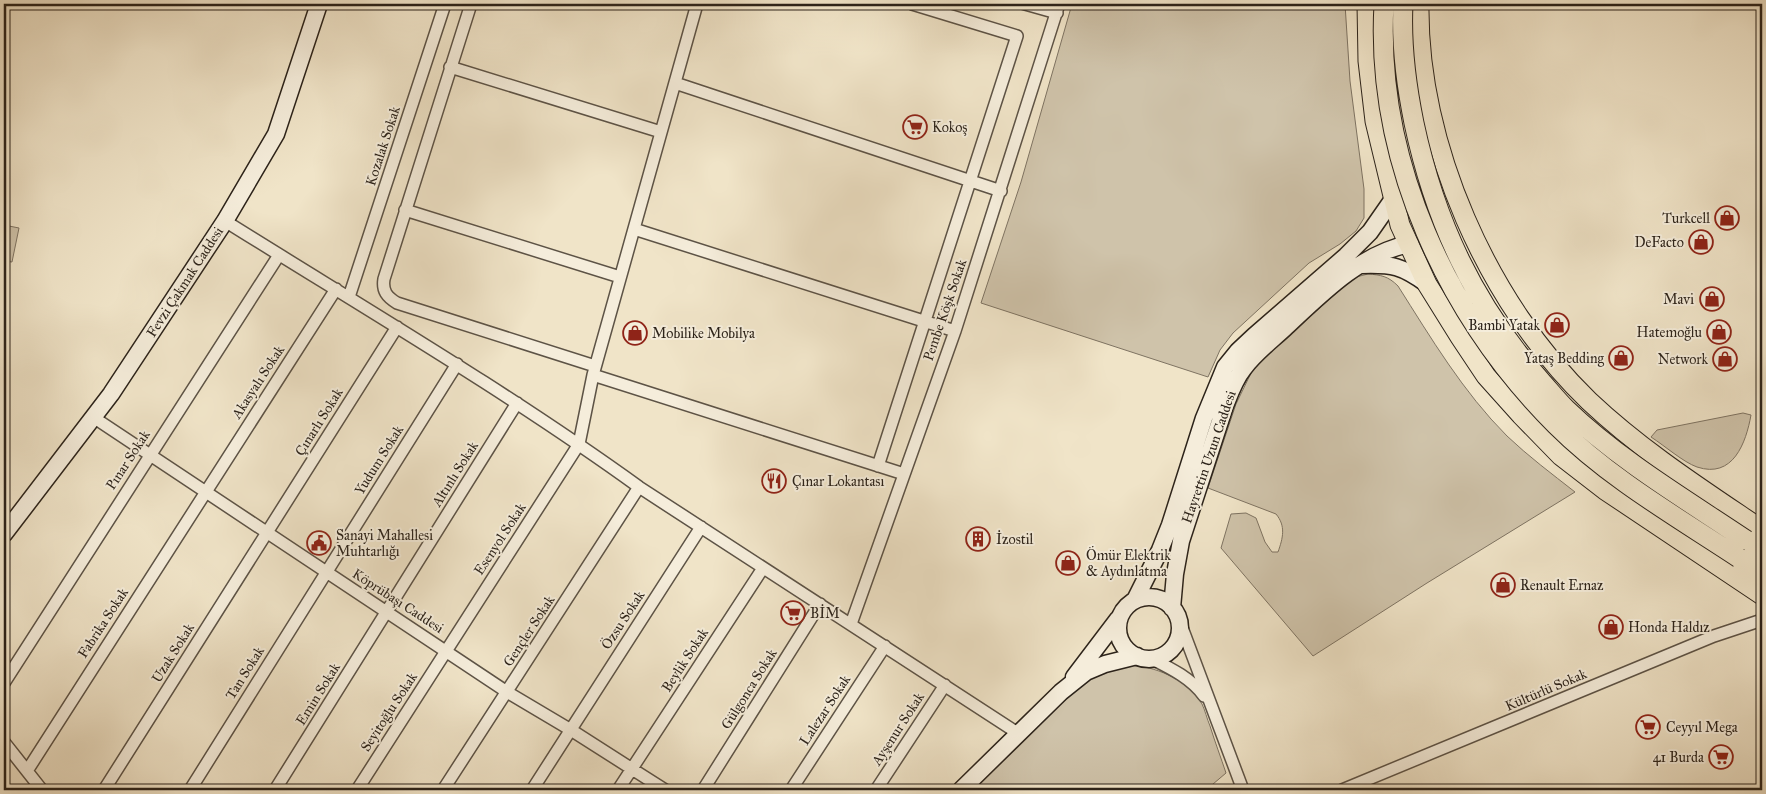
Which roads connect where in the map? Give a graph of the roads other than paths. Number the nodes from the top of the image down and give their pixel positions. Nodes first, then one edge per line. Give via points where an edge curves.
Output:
1 (319, 4) edge
2 (445, 4) edge
3 (470, 4) edge
4 (697, 4) edge
5 (912, 4) edge
6 (1025, 4) edge
7 (1367, 4) edge
8 (1384, 4) edge
9 (1403, 4) edge
10 (1419, 4) edge
11 (1058, 8) edge
12 (450, 67) junction
13 (675, 83) junction
14 (1375, 120) junction
15 (1434, 126) junction
16 (661, 132) junction
17 (970, 181) junction
18 (1451, 185) junction
19 (1001, 191) junction
20 (1393, 198) junction
21 (405, 210) junction
22 (225, 221) junction
23 (1466, 221) junction
24 (634, 229) junction
25 (1410, 244) junction
26 (279, 255) junction
27 (1359, 265) junction
28 (1493, 273) junction
29 (620, 277) junction
30 (1428, 284) junction
31 (336, 290) junction
32 (349, 297) junction
33 (1440, 304) junction
34 (925, 322) junction
35 (397, 327) junction
36 (955, 331) junction
37 (457, 364) junction
38 (594, 371) junction
39 (517, 403) junction
40 (92, 417) junction
41 (579, 444) junction
42 (149, 455) junction
43 (878, 466) junction
44 (904, 474) junction
45 (639, 487) junction
46 (205, 492) junction
47 (701, 527) junction
48 (1762, 530) edge
49 (267, 532) junction
50 (4, 534) edge
51 (1742, 549) junction
52 (1762, 552) edge
53 (763, 568) junction
54 (326, 572) junction
55 (1762, 574) edge
56 (1762, 595) edge
57 (1135, 600) junction
58 (820, 604) junction
59 (387, 612) junction
60 (1175, 612) junction
61 (1118, 620) junction
62 (1762, 620) edge
63 (851, 624) junction
64 (885, 646) junction
65 (446, 650) junction
66 (1144, 657) junction
67 (4, 683) edge
68 (945, 685) junction
69 (507, 692) junction
70 (1061, 692) junction
71 (1211, 705) junction
72 (571, 730) junction
73 (1019, 734) junction
74 (4, 742) edge
75 (632, 769) junction
76 (27, 771) junction
77 (42, 790) edge
78 (104, 790) edge
79 (190, 790) edge
80 (274, 790) edge
81 (357, 790) edge
82 (443, 790) edge
83 (532, 790) edge
84 (618, 790) edge
85 (665, 790) edge
86 (703, 790) edge
87 (791, 790) edge
88 (876, 790) edge
89 (961, 790) edge
90 (1243, 790) edge
91 (1342, 790) edge

1 - 22 street, Fevzi Çakmak Caddesi via 276,134
2 - 32 street, Kozalak Sokak
3 - 12 street
4 - 13 street
5 - 17 street via 1017,36
6 - 11 street
7 - 14 main road via 1368,61
8 - 51 main road, bridge via 1385,67 1401,160 1435,253 1483,338 1517,383 1557,426 1600,463 1644,495
9 - 51 main road, bridge via 1407,87 1421,155 1453,247 1479,296 1504,335 1566,409
10 - 15 main road via 1423,67
11 - 19 street, Pembe Köşk Sokak
12 - 16 street
12 - 21 street
13 - 16 street
13 - 17 street
14 - 15 main road via 1389,137 1407,141 1425,136
14 - 20 main road
15 - 18 main road
16 - 24 street
17 - 19 street
17 - 34 street
18 - 20 main road via 1440,180 1418,180 1402,186
18 - 23 main road
19 - 36 street, Pembe Köşk Sokak
20 - 25 main road via 1400,225
20 - 57 street via 1370,232 1254,336 1225,367 1204,418 1170,525
21 - 29 street
21 - 38 street via 384,279 384,290 390,299
22 - 26 street
22 - 40 street, Fevzi Çakmak Caddesi via 111,394
23 - 25 main road via 1456,234 1440,244 1424,247
23 - 28 main road
24 - 29 street
24 - 34 street
25 - 27 street, Hayrettin Uzun Caddesi via 1394,246
25 - 30 main road
26 - 31 street
26 - 42 street, Pınar Sokak
27 - 30 street via 1398,266
27 - 60 street, Hayrettin Uzun Caddesi via 1256,354 1234,384 1181,541 1175,574
28 - 33 main road via 1474,269 1456,274 1444,286
28 - 48 main road via 1522,322 1551,361 1588,400 1627,435
29 - 38 street
30 - 33 main road
31 - 32 street
31 - 46 street, Akasyalı Sokak
32 - 35 street
33 - 56 main road via 1486,376 1561,456 1605,490
34 - 36 street
34 - 43 street
35 - 37 street
35 - 49 street, Çınarlı Sokak
36 - 44 street, Pembe Köşk Sokak
37 - 39 street
37 - 54 street, Yudum Sokak
38 - 41 street
38 - 43 street
39 - 41 street
39 - 59 street, Altınlı Sokak
40 - 42 street, Köprübaşı Caddesi
40 - 50 street, Fevzi Çakmak Caddesi
41 - 45 street
41 - 65 street, Esenyol Sokak
42 - 46 street, Köprübaşı Caddesi
42 - 67 street, Pınar Sokak
43 - 44 street
44 - 63 street, Pembe Köşk Sokak
45 - 47 street
45 - 69 street, Gençler Sokak
46 - 49 street, Köprübaşı Caddesi
46 - 76 street, Fabrika Sokak
47 - 53 street
47 - 72 street, Özsu Sokak
49 - 54 street, Köprübaşı Caddesi
49 - 78 street, Uzak Sokak
51 - 52 main road
51 - 55 main road
53 - 58 street
53 - 75 street, Beylik Sokak
54 - 59 street, Köprübaşı Caddesi
54 - 79 street, Tan Sokak
57 - 60 street via 1145,597 1165,601
57 - 61 street
58 - 63 street
58 - 86 street, Gülgonca Sokak
59 - 65 street, Köprübaşı Caddesi
59 - 80 street, Emin Sokak
60 - 66 street via 1179,632 1174,646 1166,653
60 - 71 street
61 - 66 street via 1122,643 1128,651
61 - 70 street
62 - 91 street, Kültürlü Sokak via 1714,636
63 - 64 street
64 - 68 street
64 - 87 street, Lalezar Sokak
65 - 69 street, Köprübaşı Caddesi
65 - 81 street, Seyitoğlu Sokak
66 - 70 street via 1105,664 1086,672
66 - 71 street via 1166,666 1196,686
68 - 73 street
68 - 88 street, Ayşenur Sokak
69 - 72 street, Köprübaşı Caddesi
69 - 82 street, Gençler Sokak
70 - 73 street
71 - 90 street
72 - 75 street, Köprübaşı Caddesi
72 - 83 street, Özsu Sokak
73 - 89 street
74 - 76 street
75 - 84 street, Beylik Sokak
75 - 85 street, Köprübaşı Caddesi
76 - 77 street

